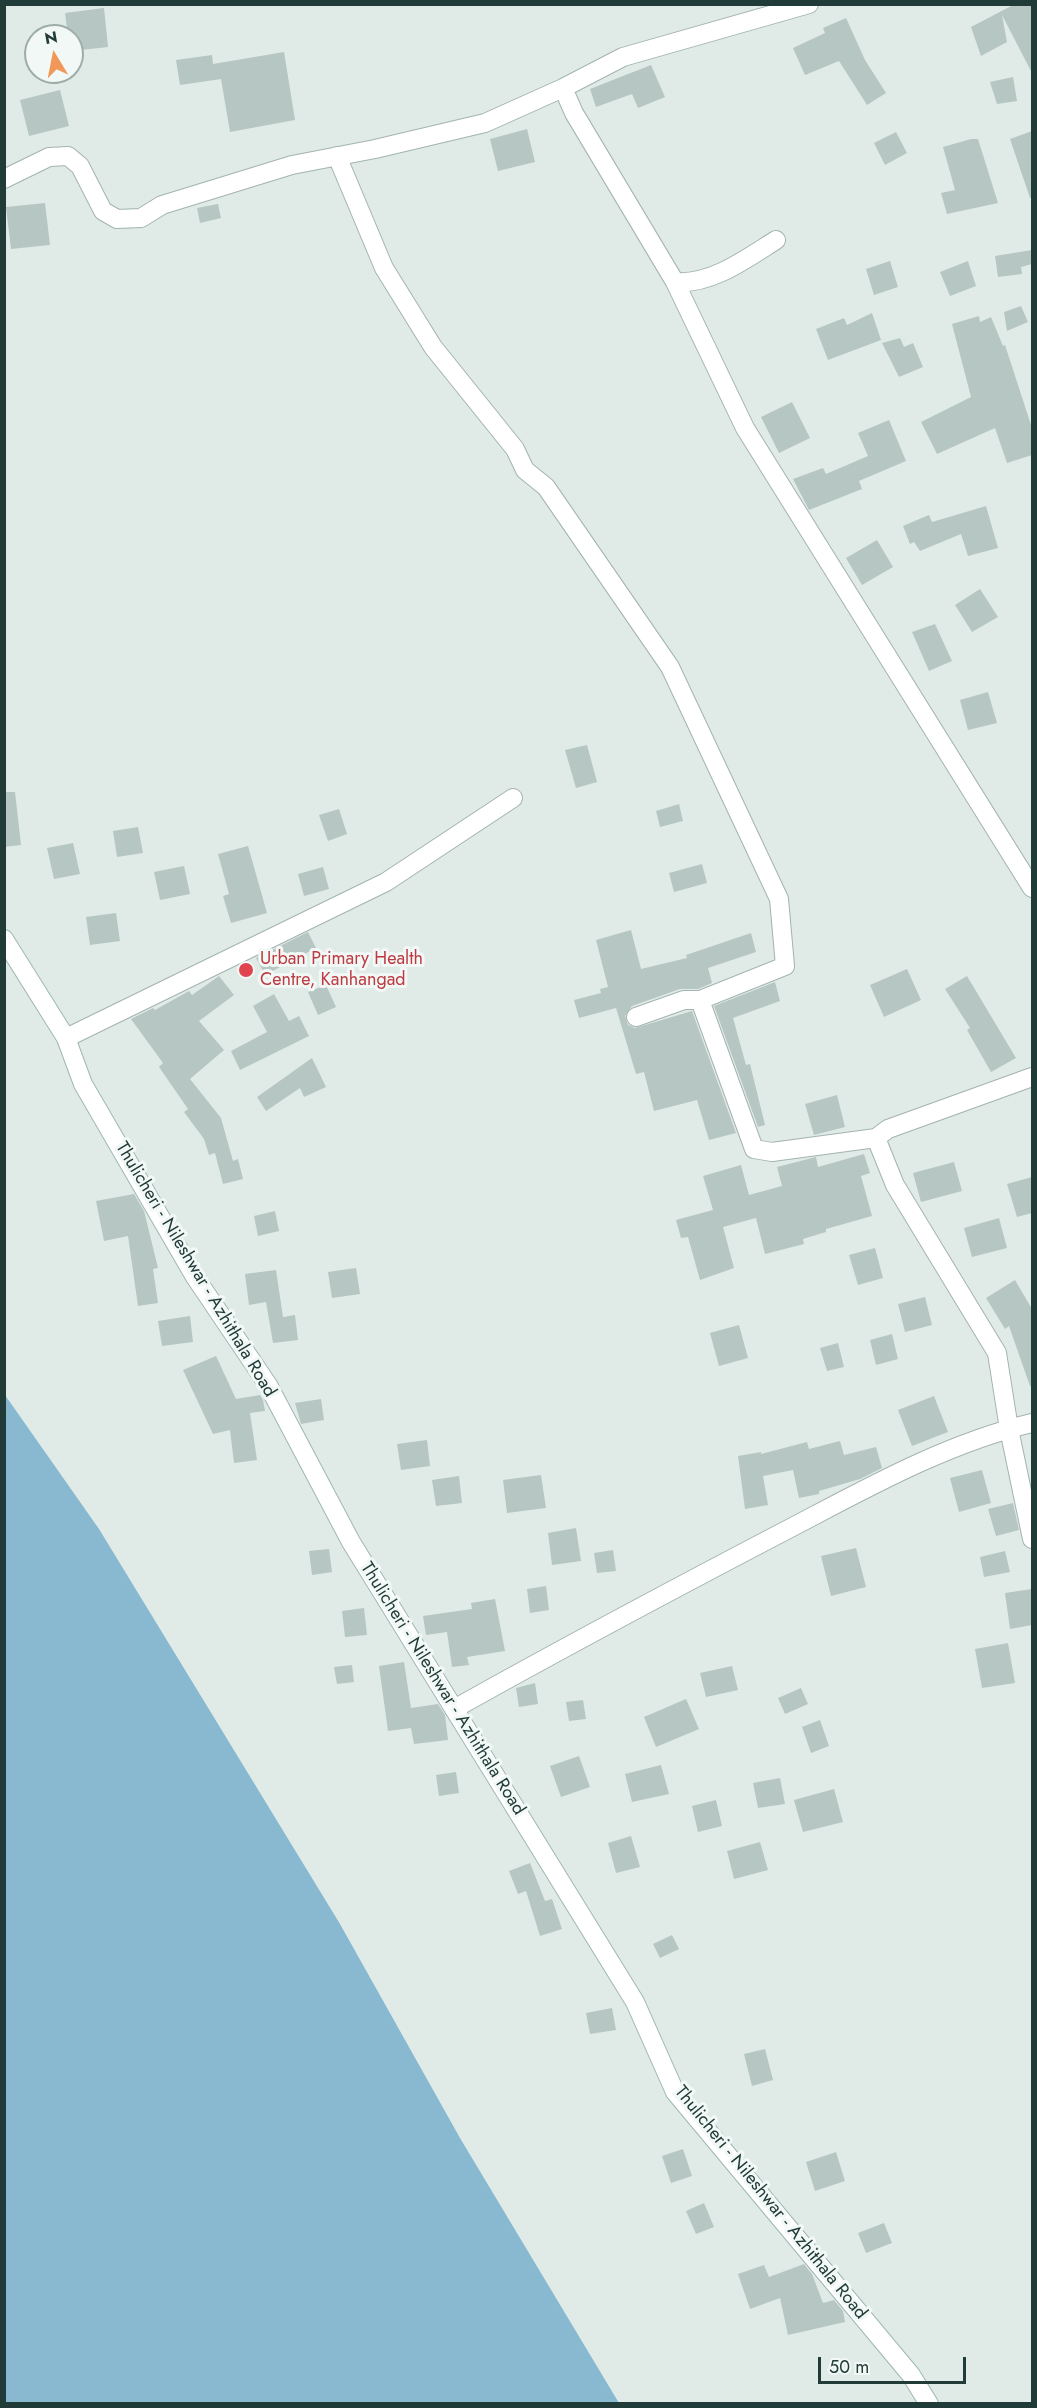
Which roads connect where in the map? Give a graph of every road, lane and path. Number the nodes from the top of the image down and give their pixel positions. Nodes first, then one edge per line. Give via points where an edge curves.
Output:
1 (809, 4) edge
2 (563, 88) junction
3 (337, 156) junction
4 (4, 179) edge
5 (776, 240) dead end
6 (675, 282) junction
7 (513, 798) dead end
8 (1032, 888) edge
9 (4, 939) edge
10 (700, 1000) junction
11 (636, 1017) dead end
12 (66, 1038) junction
13 (1032, 1077) edge
14 (876, 1138) junction
15 (1032, 1423) edge
16 (1009, 1429) junction
17 (1032, 1539) edge
18 (454, 1709) junction
19 (929, 2403) edge

1 - 2 street via 623,57
2 - 3 street via 485,123
2 - 6 street
3 - 4 street via 208,190 162,205 141,218 117,219 103,211 80,166 68,156 49,157
3 - 10 street via 384,268 433,347 514,449 525,470 546,487 669,667 779,898 785,966
5 - 6 street via 718,273 692,283
6 - 8 street via 745,428
7 - 12 street via 386,882
9 - 12 street, Thulicheri - Nileshwar - Azhithala Road
10 - 11 street via 684,1000
10 - 14 street via 754,1149 772,1152
12 - 18 street, Thulicheri - Nileshwar - Azhithala Road via 83,1084 195,1277 268,1385 351,1542
13 - 14 street via 888,1129
14 - 16 street via 895,1185 997,1353
15 - 16 street
16 - 17 street
16 - 18 street via 902,1470 622,1615
18 - 19 street, Thulicheri - Nileshwar - Azhithala Road via 635,2002 675,2092 911,2375

